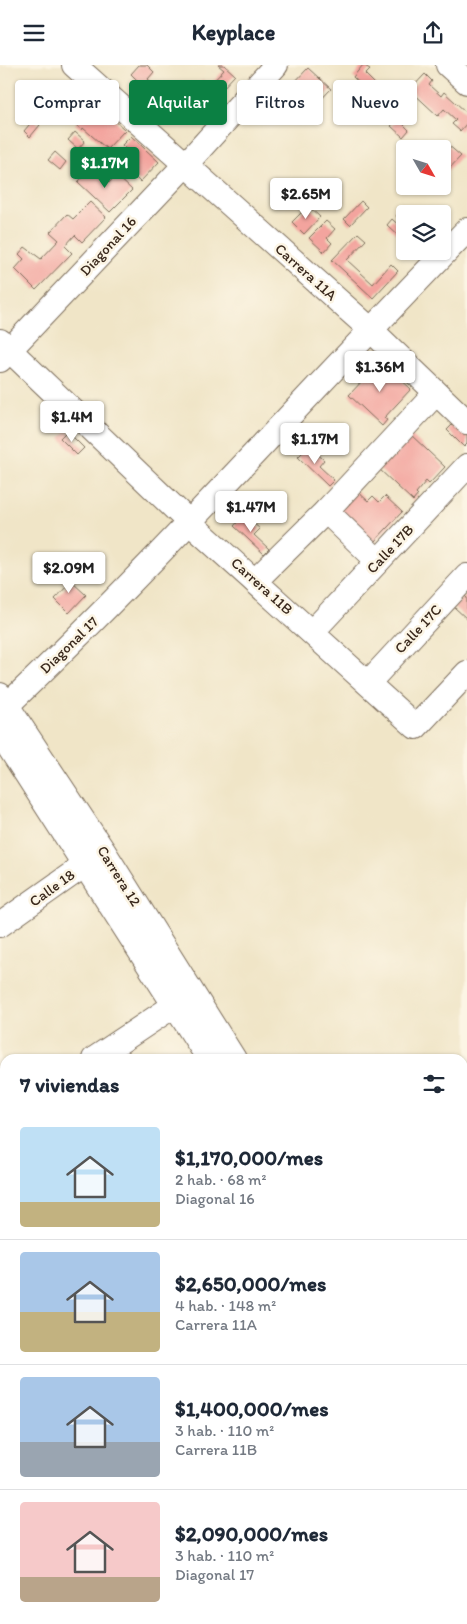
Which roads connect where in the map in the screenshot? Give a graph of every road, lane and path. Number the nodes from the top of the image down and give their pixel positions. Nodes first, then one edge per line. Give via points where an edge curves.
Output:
1 (74, 65) edge
2 (276, 65) edge
3 (448, 65) edge
4 (467, 81) edge
5 (186, 164) junction
6 (467, 230) edge
7 (370, 329) junction
8 (3, 350) edge
9 (436, 393) junction
10 (467, 422) edge
11 (467, 466) edge
12 (326, 511) junction
13 (189, 522) junction
14 (378, 561) junction
15 (467, 576) edge
16 (255, 581) junction
17 (312, 631) junction
18 (467, 673) edge
19 (368, 683) junction
20 (2, 704) edge
21 (0, 733) edge
22 (104, 851) junction
23 (84, 864) junction
24 (0, 925) edge
25 (174, 1005) junction
26 (101, 1054) edge
27 (206, 1054) edge
28 (231, 1054) edge

1 - 5 street, Carrera 11A
2 - 5 street, Diagonal 16
3 - 4 street
5 - 7 street, Carrera 11A
5 - 8 street, Diagonal 16
6 - 7 street, Diagonal 17
7 - 9 street, Carrera 11A
7 - 13 street, Diagonal 17
8 - 13 street, Carrera 11B
9 - 10 street, Carrera 11A
9 - 12 street
11 - 14 street, Calle 17B
12 - 14 street
12 - 16 street
13 - 16 street, Carrera 11B
13 - 20 street, Diagonal 17 via 96,620
14 - 17 street, Calle 17B
15 - 19 street, Calle 17C
16 - 17 street, Carrera 11B
17 - 19 street, Carrera 11B
18 - 19 street, Carrera 11B via 416,727
20 - 22 street, Carrera 12
21 - 23 street, Carrera 12
22 - 23 street, Calle 18
22 - 28 street, Carrera 12
23 - 24 street, Calle 18
23 - 25 street, Carrera 12
25 - 26 street
25 - 27 street, Carrera 12

